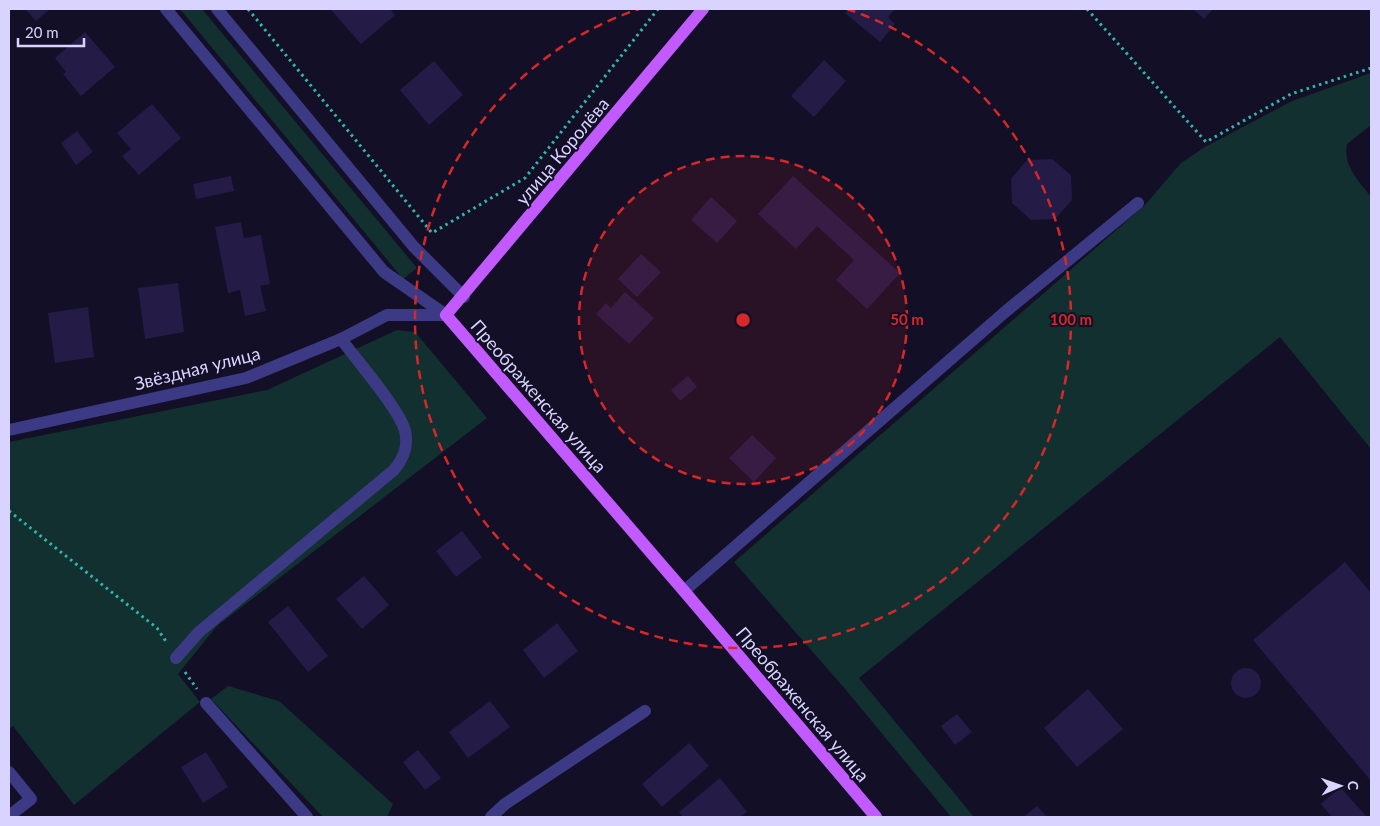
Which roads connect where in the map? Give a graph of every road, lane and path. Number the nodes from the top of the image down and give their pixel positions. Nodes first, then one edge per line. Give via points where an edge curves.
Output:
1 (166, 9) edge
2 (217, 9) edge
3 (248, 9) edge
4 (658, 9) edge
5 (703, 9) edge
6 (1087, 9) edge
7 (1371, 68) edge
8 (1138, 203) dead end
9 (464, 296) junction
10 (446, 316) junction
11 (341, 339) junction
12 (9, 430) edge
13 (9, 511) edge
14 (684, 591) junction
15 (176, 658) junction
16 (206, 704) joint
17 (645, 711) dead end
18 (9, 772) edge
19 (9, 816) edge
20 (307, 817) edge
21 (491, 817) edge
22 (876, 817) edge

1 - 10 street, Преображенская улица via 384,272
2 - 9 street via 414,247
3 - 4 path via 432,233 525,178
5 - 9 main road, улица Королёва
6 - 7 path via 1206,142 1291,94
8 - 14 street via 1005,312
9 - 10 main road, улица Королёва
10 - 11 street, Звёздная улица via 387,316
10 - 14 main road, Преображенская улица
11 - 12 street, Звёздная улица via 246,378
11 - 15 street via 397,415 405,431 403,458 394,470 199,632
13 - 15 path via 156,628
14 - 22 main road, Преображенская улица
15 - 16 path
16 - 20 street
17 - 21 street via 505,804
18 - 19 street via 31,799

